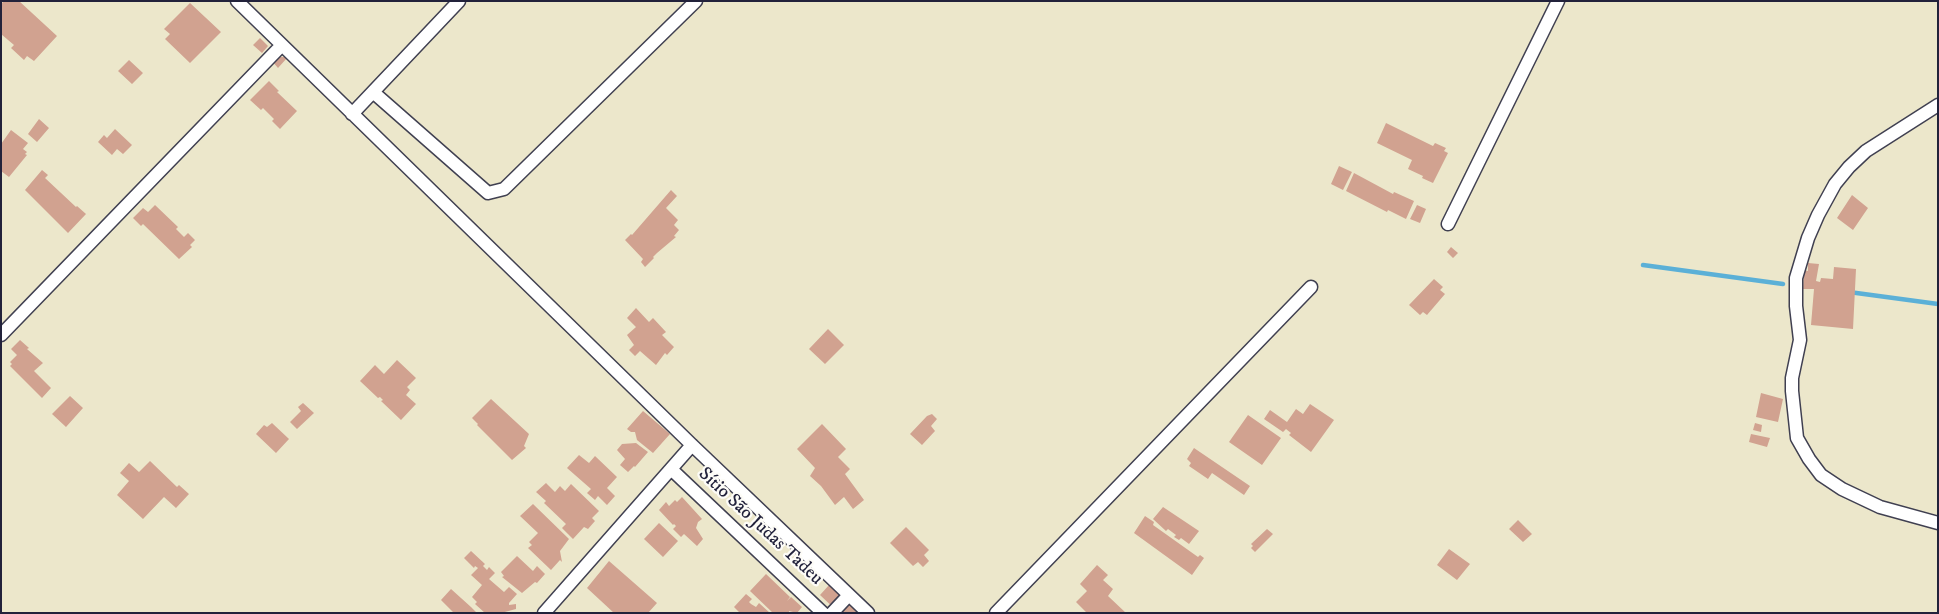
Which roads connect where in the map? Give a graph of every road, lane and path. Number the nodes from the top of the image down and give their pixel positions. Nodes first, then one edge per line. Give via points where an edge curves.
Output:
1 (237, 1) edge
2 (459, 1) edge
3 (696, 1) edge
4 (1558, 1) edge
5 (282, 45) junction
6 (373, 92) junction
7 (1938, 106) edge
8 (352, 114) junction
9 (1448, 224) dead end
10 (1311, 287) dead end
11 (1, 335) edge
12 (692, 445) junction
13 (671, 469) junction
14 (1938, 523) edge
15 (849, 595) junction
16 (544, 613) edge
17 (824, 613) edge
18 (832, 613) edge
19 (868, 613) edge
20 (996, 613) edge

1 - 5 street
2 - 6 street
3 - 6 street via 504,189 488,193
4 - 9 street
5 - 8 street
5 - 11 street
6 - 8 street
7 - 14 street via 1866,151 1835,184 1818,215 1796,278 1800,340 1792,391 1797,438 1821,475 1880,507
8 - 12 street
10 - 20 street
12 - 13 street, Sítio São Judas Tadeu
12 - 15 street
13 - 16 street, Sítio São Judas Tadeu
13 - 17 street, Sítio São Judas Tadeu
15 - 18 street
15 - 19 street

